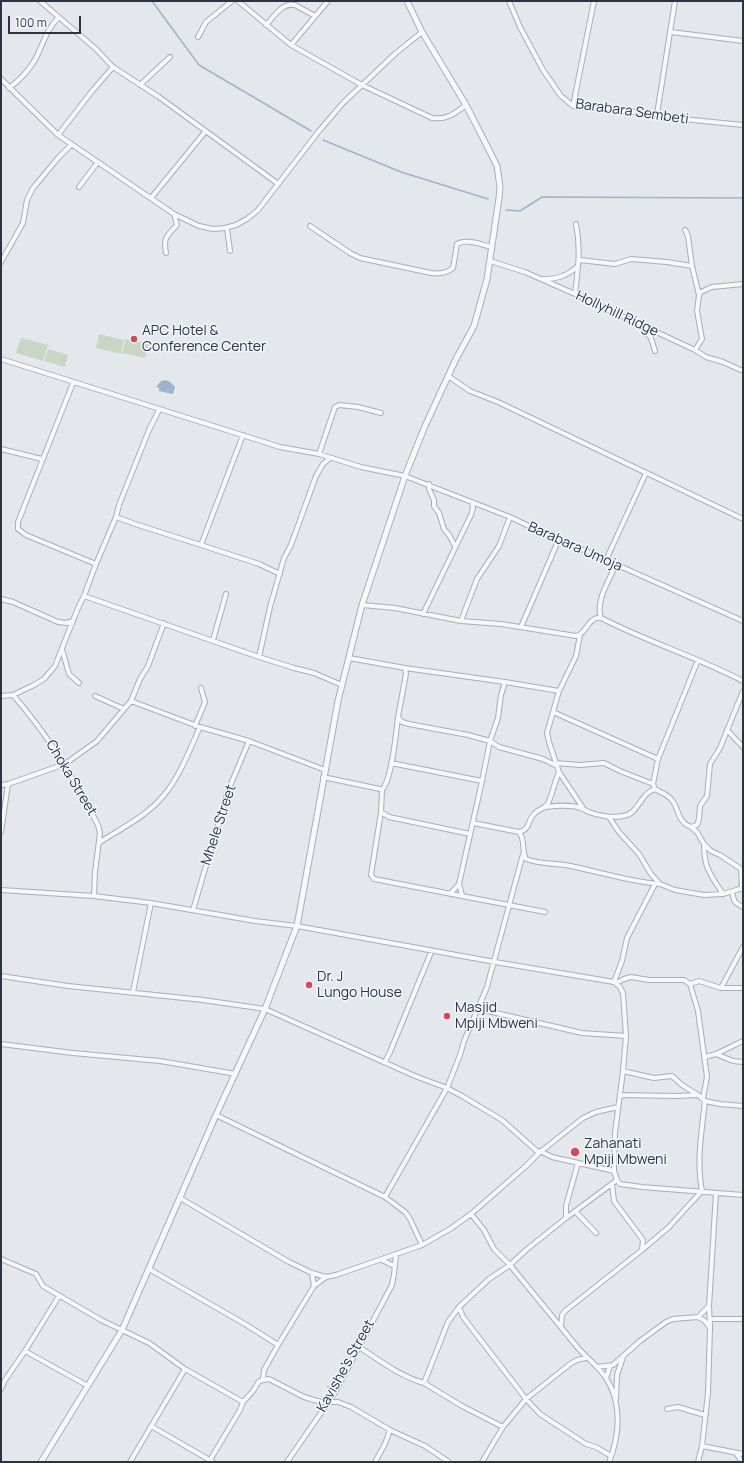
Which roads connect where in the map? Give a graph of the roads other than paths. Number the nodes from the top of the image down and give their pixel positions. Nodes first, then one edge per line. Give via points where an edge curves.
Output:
1 (40, 1) edge
2 (232, 1) edge
3 (238, 1) edge
4 (328, 1) edge
5 (407, 1) edge
6 (509, 1) edge
7 (594, 1) edge
8 (675, 1) edge
9 (316, 16) junction
10 (59, 17) junction
11 (266, 25) junction
12 (422, 32) junction
13 (671, 32) junction
14 (198, 36) dead end
15 (743, 41) edge
16 (291, 45) junction
17 (170, 57) dead end
18 (113, 66) junction
19 (1, 79) edge
20 (140, 85) junction
21 (362, 86) junction
22 (9, 88) junction
23 (466, 106) junction
24 (573, 106) junction
25 (657, 114) junction
26 (743, 125) edge
27 (205, 132) junction
28 (58, 135) junction
29 (72, 144) junction
30 (98, 162) junction
31 (277, 183) junction
32 (79, 187) dead end
33 (151, 198) junction
34 (174, 214) junction
35 (576, 224) dead end
36 (310, 226) dead end
37 (227, 228) junction
38 (685, 230) dead end
39 (492, 247) junction
40 (230, 251) dead end
41 (166, 252) dead end
42 (580, 260) junction
43 (490, 261) junction
44 (1, 262) edge
45 (579, 266) junction
46 (692, 266) junction
47 (539, 279) junction
48 (743, 284) edge
49 (575, 294) junction
50 (699, 295) junction
51 (641, 325) junction
52 (695, 350) junction
53 (655, 351) dead end
54 (1, 359) edge
55 (743, 371) edge
56 (448, 376) junction
57 (73, 383) junction
58 (159, 410) junction
59 (381, 413) dead end
60 (243, 435) junction
61 (1, 450) edge
62 (319, 454) junction
63 (330, 458) junction
64 (42, 459) junction
65 (646, 473) junction
66 (405, 476) junction
67 (429, 484) junction
68 (472, 502) junction
69 (116, 517) junction
70 (510, 517) junction
71 (743, 520) edge
72 (559, 539) junction
73 (201, 545) junction
74 (455, 546) junction
75 (606, 560) junction
76 (96, 564) junction
77 (616, 565) junction
78 (280, 574) junction
79 (226, 594) dead end
80 (84, 596) junction
81 (1, 599) edge
82 (362, 605) junction
83 (423, 614) junction
84 (599, 618) junction
85 (73, 621) junction
86 (461, 621) junction
87 (743, 621) edge
88 (164, 623) junction
89 (521, 627) junction
90 (580, 636) junction
91 (213, 640) junction
92 (62, 648) junction
93 (259, 657) junction
94 (349, 658) junction
95 (698, 660) junction
96 (405, 668) junction
97 (743, 681) edge
98 (506, 682) junction
99 (79, 683) dead end
100 (342, 685) junction
101 (201, 688) dead end
102 (743, 690) edge
103 (559, 691) junction
104 (13, 695) junction
105 (1, 696) edge
106 (95, 696) dead end
107 (131, 701) junction
108 (124, 709) junction
109 (553, 712) junction
110 (398, 717) junction
111 (197, 727) junction
112 (727, 730) junction
113 (249, 741) junction
114 (490, 741) junction
115 (743, 747) edge
116 (658, 759) junction
117 (392, 763) junction
118 (65, 764) junction
119 (556, 764) junction
120 (325, 770) junction
121 (559, 772) junction
122 (323, 777) junction
123 (482, 781) junction
124 (8, 784) junction
125 (653, 784) junction
126 (1, 785) edge
127 (655, 789) junction
128 (382, 790) junction
129 (544, 807) junction
130 (583, 808) junction
131 (381, 812) junction
132 (609, 816) junction
133 (473, 823) junction
134 (697, 825) junction
135 (691, 827) junction
136 (1, 832) edge
137 (519, 832) junction
138 (697, 832) junction
139 (470, 834) junction
140 (100, 842) junction
141 (704, 844) junction
142 (523, 854) junction
143 (459, 884) junction
144 (658, 884) junction
145 (742, 889) edge
146 (1, 890) edge
147 (732, 892) junction
148 (451, 893) junction
149 (723, 894) junction
150 (462, 895) junction
151 (94, 896) junction
152 (151, 903) junction
153 (510, 904) junction
154 (743, 907) edge
155 (193, 910) junction
156 (545, 912) dead end
157 (297, 926) junction
158 (743, 947) edge
159 (432, 950) junction
160 (495, 962) junction
161 (1, 976) edge
162 (615, 982) junction
163 (690, 984) junction
164 (721, 988) junction
165 (743, 988) edge
166 (133, 992) junction
167 (265, 1009) junction
168 (479, 1009) junction
169 (626, 1036) junction
170 (743, 1040) edge
171 (1, 1044) edge
172 (716, 1054) junction
173 (705, 1056) junction
174 (385, 1062) junction
175 (743, 1062) edge
176 (623, 1071) junction
177 (236, 1074) junction
178 (447, 1088) junction
179 (620, 1095) junction
180 (698, 1095) junction
181 (704, 1099) junction
182 (743, 1106) edge
183 (618, 1107) junction
184 (216, 1115) junction
185 (540, 1152) junction
186 (578, 1163) junction
187 (614, 1171) junction
188 (616, 1178) junction
189 (612, 1184) junction
190 (702, 1191) junction
191 (716, 1193) junction
192 (743, 1195) edge
193 (385, 1197) junction
194 (180, 1198) junction
195 (575, 1211) junction
196 (471, 1214) junction
197 (566, 1218) junction
198 (596, 1233) dead end
199 (643, 1240) junction
200 (649, 1243) junction
201 (422, 1245) junction
202 (642, 1250) junction
203 (396, 1255) junction
204 (1, 1259) edge
205 (382, 1260) junction
206 (510, 1265) junction
207 (394, 1266) junction
208 (149, 1269) junction
209 (312, 1273) junction
210 (326, 1277) junction
211 (314, 1286) junction
212 (59, 1296) junction
213 (709, 1306) junction
214 (458, 1307) junction
215 (552, 1315) junction
216 (562, 1315) junction
217 (698, 1317) junction
218 (710, 1319) junction
219 (743, 1319) edge
220 (561, 1326) junction
221 (710, 1328) junction
222 (122, 1330) junction
223 (278, 1345) junction
224 (359, 1347) junction
225 (578, 1348) junction
226 (25, 1351) junction
227 (623, 1357) junction
228 (586, 1358) junction
229 (577, 1360) junction
230 (610, 1366) junction
231 (597, 1367) junction
232 (184, 1369) junction
233 (606, 1378) junction
234 (3, 1379) edge
235 (263, 1379) junction
236 (424, 1382) junction
237 (88, 1386) junction
238 (1, 1389) edge
239 (334, 1394) junction
240 (526, 1399) junction
241 (243, 1402) junction
242 (328, 1402) junction
243 (338, 1402) junction
244 (616, 1402) junction
245 (667, 1409) dead end
246 (705, 1415) junction
247 (151, 1426) junction
248 (503, 1428) junction
249 (390, 1430) junction
250 (702, 1446) junction
251 (736, 1453) junction
252 (743, 1454) edge
253 (611, 1456) junction
254 (212, 1461) edge
255 (41, 1462) edge
256 (130, 1462) edge
257 (287, 1462) edge
258 (375, 1462) edge
259 (449, 1462) edge
260 (482, 1462) edge
261 (609, 1462) edge
262 (698, 1462) edge
263 (742, 1462) edge

1 - 10 street
2 - 14 street via 206,22
3 - 11 street
4 - 9 street
5 - 12 street
6 - 24 street, Barabara Sembeti via 543,70 561,96
7 - 24 street
8 - 13 street
9 - 11 street via 291,4 280,9
9 - 16 street
10 - 18 street
10 - 22 street via 48,30 34,62 18,82
11 - 16 street
12 - 21 street via 396,52
12 - 23 street
13 - 15 street
13 - 25 street
16 - 21 street
17 - 20 street
18 - 20 street
18 - 28 street
19 - 22 street
20 - 27 street
21 - 23 street via 432,118 441,119
21 - 31 street via 343,103
22 - 28 street
23 - 39 street via 491,154 499,176 500,198
24 - 25 street, Barabara Sembeti
25 - 26 street, Barabara Sembeti
27 - 31 street
27 - 33 street
28 - 29 street
29 - 30 street
29 - 44 street via 33,188 27,200 23,223
30 - 32 street
30 - 33 street
31 - 37 street via 258,210 247,219
33 - 34 street
34 - 37 street via 199,226
34 - 41 street via 177,225 164,242
35 - 42 street via 580,240
36 - 39 street via 360,258 439,274 453,268 457,244 461,241
37 - 40 street
38 - 46 street
39 - 43 street
42 - 45 street
42 - 46 street via 615,264 631,259
43 - 47 street, Hollyhill Ridge
43 - 56 street via 474,326
45 - 47 street via 559,278
45 - 49 street
46 - 50 street
47 - 49 street, Hollyhill Ridge
48 - 50 street via 712,287
49 - 51 street, Hollyhill Ridge
50 - 52 street via 697,311 702,339
51 - 52 street, Hollyhill Ridge
51 - 53 street via 651,338
52 - 55 street, Hollyhill Ridge via 706,357
54 - 57 street, Barabara Umoja
56 - 65 street via 470,391
56 - 66 street
57 - 58 street, Barabara Umoja
57 - 64 street
58 - 60 street, Barabara Umoja
58 - 69 street
59 - 62 street via 338,405 335,407
60 - 62 street, Barabara Umoja via 280,447
60 - 73 street
61 - 64 street
62 - 63 street, Barabara Umoja
63 - 66 street, Barabara Umoja via 361,468
63 - 78 street via 316,476
64 - 76 street via 18,522 18,530
65 - 71 street
65 - 75 street
66 - 67 street, Barabara Umoja
66 - 82 street
67 - 68 street, Barabara Umoja
67 - 74 street via 434,506
68 - 70 street, Barabara Umoja
68 - 74 street via 471,515
69 - 73 street
69 - 76 street
70 - 72 street, Barabara Umoja
70 - 86 street via 499,546 477,579
72 - 75 street, Barabara Umoja
72 - 89 street
73 - 78 street via 259,564
74 - 83 street
75 - 77 street, Barabara Umoja
76 - 80 street
77 - 84 street via 599,608
77 - 87 street, Barabara Umoja
78 - 93 street
79 - 91 street
80 - 85 street
80 - 88 street
81 - 85 street via 58,622
82 - 83 street
82 - 94 street
83 - 86 street
84 - 90 street via 589,624
84 - 95 street
85 - 92 street
86 - 89 street
88 - 91 street
88 - 107 street via 148,666
89 - 90 street
90 - 103 street via 576,656
91 - 93 street
92 - 99 street via 69,674
92 - 104 street via 55,666 47,676
93 - 100 street via 314,673
94 - 96 street
94 - 100 street
95 - 97 street
95 - 116 street
96 - 98 street
96 - 110 street
98 - 103 street
98 - 114 street
100 - 120 street
101 - 111 street via 205,702
102 - 112 street
103 - 109 street
104 - 105 street
104 - 118 street, Choka Street
106 - 108 street
107 - 108 street
107 - 111 street
108 - 118 street via 97,741
109 - 116 street
109 - 119 street via 547,733
110 - 114 street via 402,722 409,724
110 - 117 street
111 - 113 street
111 - 140 street via 185,760 165,795 141,816
112 - 115 street
112 - 134 street via 710,764 707,796 700,806
113 - 120 street
113 - 155 street, Mhele Street via 228,791
114 - 119 street via 499,748
114 - 123 street
116 - 125 street
117 - 123 street
117 - 128 street
118 - 124 street
118 - 140 street, Choka Street via 98,824
119 - 121 street
119 - 125 street via 604,763
120 - 122 street
121 - 129 street via 549,801
121 - 130 street
122 - 128 street
122 - 157 street
123 - 133 street
124 - 126 street
124 - 136 street
125 - 127 street
127 - 132 street via 644,795 630,814
127 - 135 street via 672,800 681,820
128 - 131 street
129 - 130 street
129 - 137 street via 534,813 527,828
130 - 132 street
131 - 139 street via 389,817
131 - 148 street via 371,875 374,879
132 - 144 street via 618,832 639,854
133 - 137 street
133 - 139 street
134 - 135 street
134 - 138 street
135 - 138 street
137 - 142 street via 524,840
138 - 141 street
139 - 143 street
140 - 151 street, Choka Street
141 - 145 street via 711,852 741,869
141 - 149 street via 707,869
142 - 144 street via 526,859 535,863 566,866
142 - 153 street
143 - 148 street
143 - 150 street
144 - 149 street via 704,895
144 - 162 street via 627,938
145 - 147 street
146 - 151 street
147 - 149 street
147 - 154 street via 736,905
148 - 150 street
150 - 153 street
151 - 152 street
152 - 155 street
152 - 166 street
153 - 156 street
153 - 160 street
155 - 157 street
157 - 159 street
157 - 167 street
158 - 164 street
159 - 160 street
159 - 174 street
160 - 162 street
160 - 168 street
161 - 166 street
162 - 163 street via 637,977 649,980 684,980
162 - 169 street via 623,993
163 - 164 street via 699,981
163 - 173 street via 698,1011
164 - 165 street
166 - 167 street
167 - 174 street
167 - 177 street
168 - 169 street via 582,1033
168 - 178 street
169 - 176 street
170 - 172 street
171 - 177 street via 160,1062
172 - 173 street
172 - 175 street
173 - 181 street via 707,1077
174 - 178 street
176 - 179 street
176 - 180 street via 654,1078 672,1076
177 - 184 street
178 - 185 street via 502,1120
178 - 193 street
179 - 180 street
179 - 183 street
180 - 181 street
181 - 182 street via 720,1104
181 - 190 street via 699,1152
183 - 185 street via 583,1118
183 - 187 street
184 - 193 street
184 - 194 street
185 - 186 street
185 - 196 street
186 - 187 street
186 - 197 street via 566,1206
187 - 188 street
188 - 189 street
188 - 190 street via 620,1184
189 - 195 street
189 - 199 street via 614,1201
190 - 191 street
190 - 200 street via 669,1227
191 - 192 street
191 - 213 street
193 - 201 street via 405,1212
194 - 208 street
194 - 209 street
195 - 197 street
195 - 198 street
196 - 201 street
196 - 206 street via 484,1230 494,1249
197 - 206 street
199 - 200 street
199 - 202 street
200 - 202 street
201 - 203 street
202 - 216 street
203 - 205 street
203 - 207 street, Kavishe’s Street
204 - 212 street via 36,1274 43,1286
205 - 207 street
205 - 210 street
206 - 214 street via 489,1279
206 - 215 street
207 - 224 street, Kavishe’s Street via 392,1285
208 - 222 street
208 - 223 street
209 - 210 street
209 - 211 street
210 - 211 street
211 - 223 street
212 - 222 street
212 - 226 street
213 - 217 street
213 - 218 street
214 - 236 street via 448,1322
214 - 240 street via 463,1318
215 - 216 street
215 - 220 street
216 - 220 street
217 - 221 street
217 - 227 street via 666,1322
218 - 219 street
218 - 221 street
220 - 225 street
221 - 246 street
222 - 232 street via 149,1343
222 - 237 street
223 - 235 street via 264,1370
224 - 236 street via 395,1370
224 - 239 street, Kavishe’s Street
225 - 228 street
225 - 229 street
226 - 234 street
226 - 237 street
227 - 230 street
227 - 244 street via 617,1375
228 - 229 street
228 - 231 street
229 - 240 street
230 - 231 street
230 - 233 street
231 - 233 street
232 - 241 street
232 - 247 street
233 - 244 street
234 - 238 street
235 - 241 street
235 - 242 street via 270,1379 304,1397
236 - 248 street
237 - 255 street
239 - 242 street, Kavishe’s Street
239 - 243 street
240 - 248 street
240 - 253 street via 540,1414 586,1444
241 - 254 street
242 - 243 street
242 - 257 street, Kavishe’s Street
243 - 249 street
244 - 253 street via 618,1414
245 - 246 street via 678,1407
246 - 250 street
247 - 254 street
247 - 256 street
248 - 260 street
249 - 258 street
249 - 259 street
250 - 251 street
250 - 262 street
251 - 252 street
251 - 263 street
253 - 261 street

